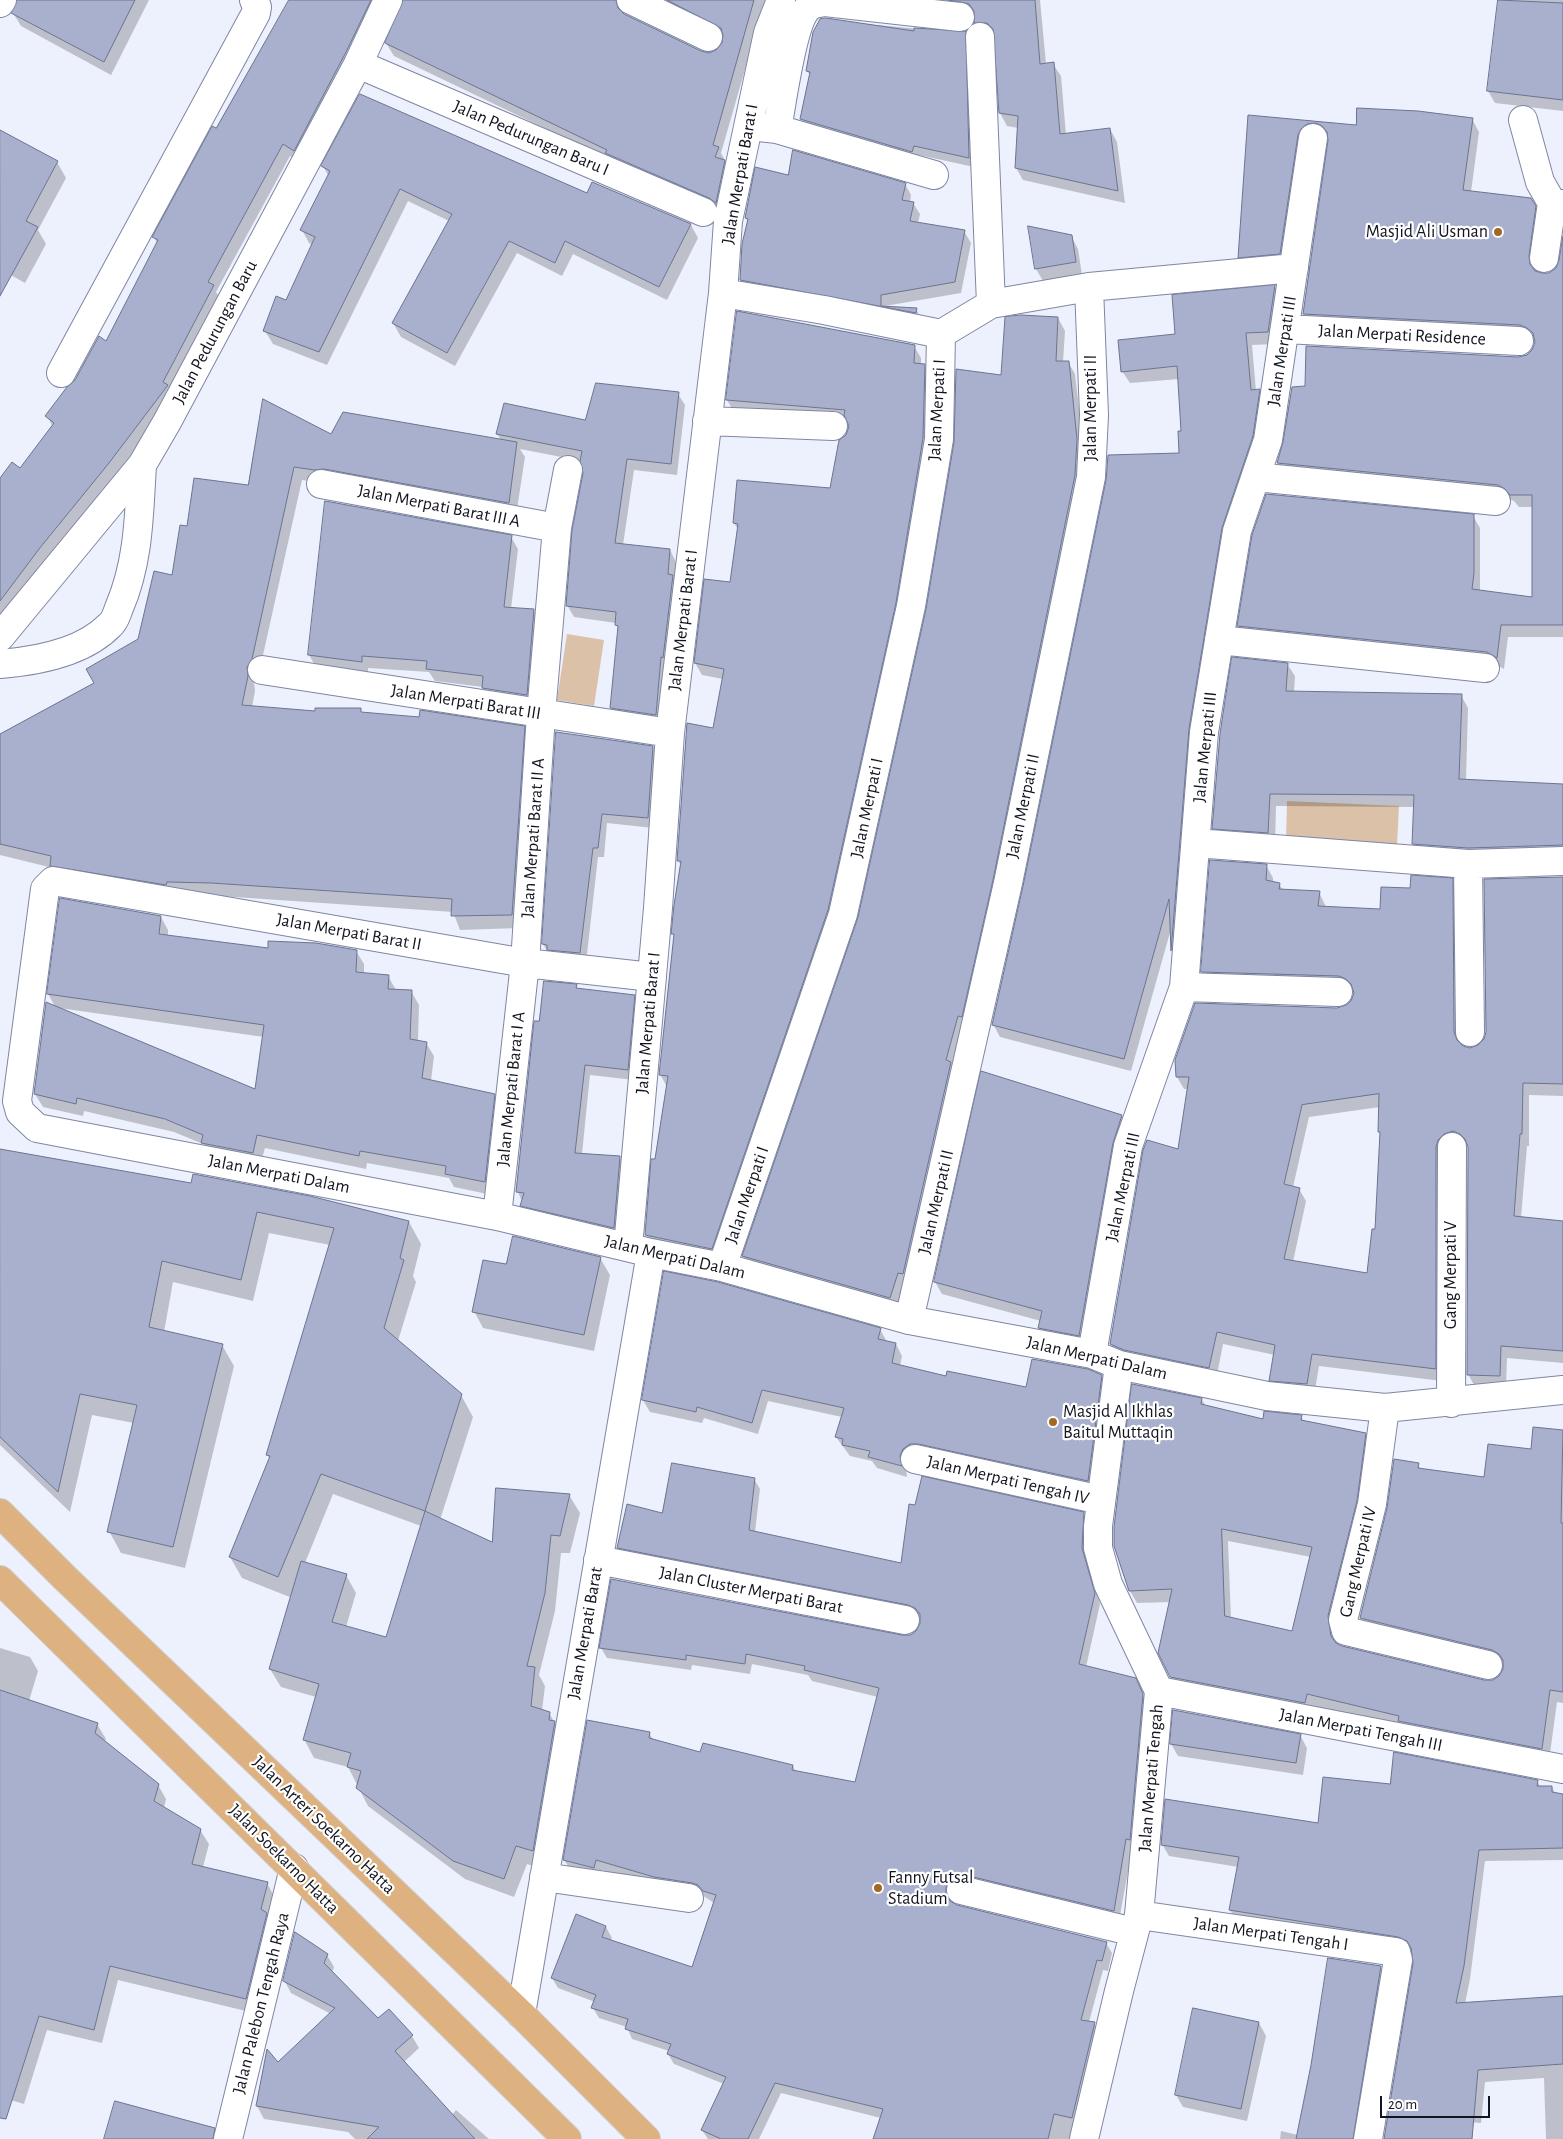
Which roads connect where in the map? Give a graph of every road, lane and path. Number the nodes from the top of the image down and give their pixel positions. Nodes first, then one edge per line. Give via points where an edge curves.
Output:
1 (254, 0) edge
2 (388, 0) edge
3 (631, 0) edge
4 (781, 0) edge
5 (960, 17) dead end
6 (708, 37) dead end
7 (980, 37) dead end
8 (358, 64) junction
9 (1523, 120) dead end
10 (747, 125) junction
11 (777, 129) junction
12 (1313, 138) dead end
13 (934, 175) dead end
14 (1557, 203) edge
15 (703, 212) dead end
16 (1544, 258) dead end
17 (1294, 268) junction
18 (1089, 287) junction
19 (723, 293) junction
20 (991, 304) junction
21 (1285, 329) junction
22 (941, 334) junction
23 (1519, 341) dead end
24 (61, 373) dead end
25 (707, 421) junction
26 (833, 426) dead end
27 (142, 465) junction
28 (568, 470) dead end
29 (1256, 477) junction
30 (321, 484) dead end
31 (1496, 501) dead end
32 (558, 528) junction
33 (0, 637) edge
34 (1219, 640) junction
35 (0, 664) edge
36 (1485, 668) dead end
37 (262, 670) dead end
38 (541, 714) junction
39 (670, 733) junction
40 (1196, 843) junction
41 (1563, 861) edge
42 (1468, 864) junction
43 (49, 883) joint
44 (525, 962) junction
45 (652, 977) junction
46 (1184, 987) junction
47 (1338, 992) dead end
48 (1470, 1032) dead end
49 (1452, 1147) dead end
50 (497, 1216) junction
51 (640, 1250) junction
52 (722, 1266) junction
53 (909, 1320) junction
54 (1092, 1354) junction
55 (1119, 1365) junction
56 (1563, 1390) edge
57 (1451, 1403) junction
58 (1385, 1408) junction
59 (915, 1459) dead end
60 (1101, 1500) junction
61 (0, 1513) edge
62 (598, 1560) junction
63 (0, 1580) edge
64 (905, 1620) dead end
65 (1488, 1665) dead end
66 (1159, 1691) junction
67 (1563, 1769) edge
68 (294, 1868) junction
69 (544, 1877) junction
70 (961, 1890) dead end
71 (689, 1898) dead end
72 (1136, 1924) junction
73 (521, 2014) junction
74 (228, 2139) edge
75 (567, 2139) edge
76 (646, 2139) edge
77 (1084, 2139) edge
78 (1368, 2139) edge

1 - 24 street via 256,13
2 - 8 street, Jalan Pedurungan Baru
3 - 6 street
4 - 10 street, Jalan Merpati Barat I via 768,33
5 - 11 street via 826,2 811,6 795,34
7 - 20 street
8 - 15 street, Jalan Pedurungan Baru I
8 - 27 street, Jalan Pedurungan Baru
9 - 14 street via 1540,182
10 - 11 street
10 - 19 street, Jalan Merpati Barat I via 728,221
11 - 13 street
12 - 17 street, Jalan Merpati III
14 - 16 street
17 - 18 street
17 - 21 street, Jalan Merpati III
18 - 20 street
18 - 53 street, Jalan Merpati II via 1094,415 1091,477 1008,882
19 - 22 street
19 - 25 street, Jalan Merpati Barat I
20 - 22 street
21 - 23 street, Jalan Merpati Residence
21 - 29 street, Jalan Merpati III via 1268,440
22 - 52 street, Jalan Merpati I via 939,439 931,487 911,606 844,914
25 - 26 street
25 - 39 street, Jalan Merpati Barat I
27 - 33 street, Jalan Pedurungan Baru
27 - 35 street via 136,548 129,584 112,623 96,637 58,653
28 - 32 street
29 - 31 street
29 - 34 street, Jalan Merpati III via 1237,531
30 - 32 street, Jalan Merpati Barat III A
32 - 38 street
34 - 36 street
34 - 40 street, Jalan Merpati III via 1204,732
37 - 38 street, Jalan Merpati Barat III
38 - 39 street, Jalan Merpati Barat III
38 - 44 street, Jalan Merpati Barat II A
39 - 45 street, Jalan Merpati Barat I
40 - 42 street
40 - 46 street, Jalan Merpati III
41 - 42 street
42 - 48 street
43 - 44 street, Jalan Merpati Barat II via 53,880
43 - 50 street, Jalan Merpati Dalam via 44,889 17,1101 20,1112 37,1128
44 - 45 street, Jalan Merpati Barat II
44 - 50 street, Jalan Merpati Barat I A
45 - 51 street, Jalan Merpati Barat I
46 - 47 street
46 - 54 street, Jalan Merpati III via 1128,1146
49 - 57 street, Gang Merpati V
50 - 51 street, Jalan Merpati Dalam
51 - 52 street, Jalan Merpati Dalam
51 - 62 street, Jalan Merpati Barat
52 - 53 street, Jalan Merpati Dalam
53 - 54 street, Jalan Merpati Dalam
54 - 55 street, Jalan Merpati Dalam
55 - 58 street, Jalan Merpati Dalam via 1267,1396
55 - 60 street, Jalan Merpati Tengah
56 - 57 street, Jalan Merpati Dalam
57 - 58 street, Jalan Merpati Dalam
58 - 65 street, Gang Merpati IV via 1372,1504 1344,1626 1346,1630
59 - 60 street, Jalan Merpati Tengah IV
60 - 66 street, Jalan Merpati Tengah via 1098,1548 1108,1584
61 - 73 main road, Jalan Arteri Soekarno Hatta
62 - 64 street, Jalan Cluster Merpati Barat
62 - 69 street, Jalan Merpati Barat
63 - 68 main road, Jalan Soekarno Hatta
66 - 67 street, Jalan Merpati Tengah III
66 - 72 street, Jalan Merpati Tengah
68 - 74 street, Jalan Palebon Tengah Raya
68 - 75 main road, Jalan Soekarno Hatta
69 - 71 street
69 - 73 street, Jalan Merpati Barat
70 - 72 street
72 - 77 street, Jalan Merpati Tengah
72 - 78 street, Jalan Merpati Tengah I via 1396,1952 1398,1960
73 - 76 main road, Jalan Arteri Soekarno Hatta

